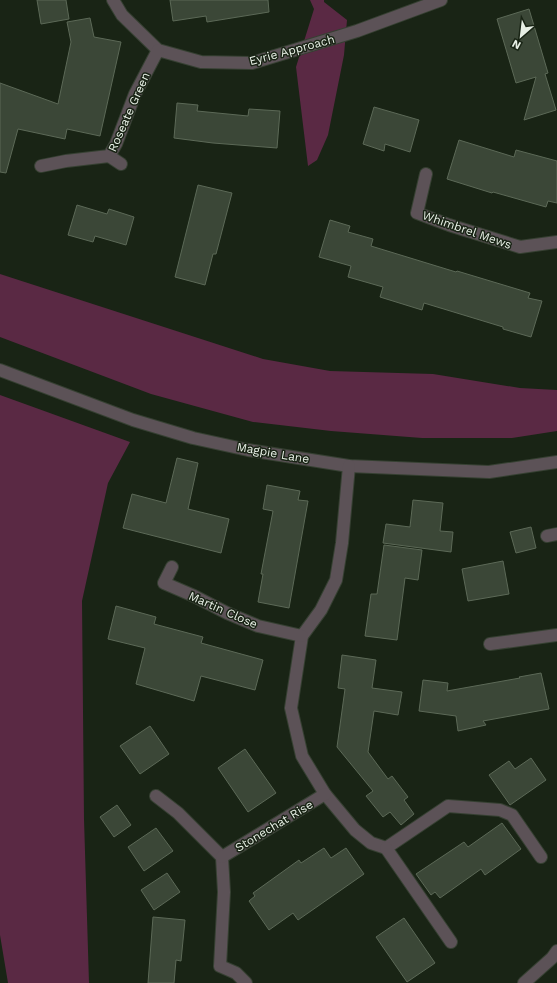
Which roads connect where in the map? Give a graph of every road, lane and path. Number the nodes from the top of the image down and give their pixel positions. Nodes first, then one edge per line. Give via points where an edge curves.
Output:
1 (113, 0) edge
2 (441, 0) edge
3 (158, 50) junction
4 (110, 156) junction
5 (121, 164) dead end
6 (41, 166) dead end
7 (426, 174) dead end
8 (557, 242) edge
9 (0, 370) edge
10 (557, 462) edge
11 (349, 466) junction
12 (172, 567) dead end
13 (557, 635) edge
14 (302, 636) junction
15 (490, 644) dead end
16 (325, 794) junction
17 (156, 796) dead end
18 (386, 848) junction
19 (222, 857) junction
20 (541, 857) dead end
21 (451, 942) dead end
22 (557, 951) edge
23 (246, 983) edge
24 (524, 983) edge

1 - 3 street, Eyrie Approach via 122,15
2 - 3 street, Eyrie Approach via 357,31 252,63 200,62
3 - 4 street, Roseate Green via 134,94
4 - 5 street
4 - 6 street, Roseate Green
7 - 8 street, Whimbrel Mews via 417,213 520,248
9 - 11 street, Magpie Lane via 133,420 193,438 248,450
10 - 11 street, Magpie Lane via 489,472
11 - 14 street via 336,580 321,610
12 - 14 street, Martin Close via 164,583 258,626
13 - 15 street
14 - 16 street via 291,708 302,756
16 - 18 street via 355,830 371,843
16 - 19 street, Stonechat Rise
17 - 19 street, Stonechat Rise via 178,813
18 - 20 street via 448,806 500,810 512,815
18 - 21 street
19 - 23 street, Stonechat Rise via 224,892 220,966 236,973
22 - 24 street

